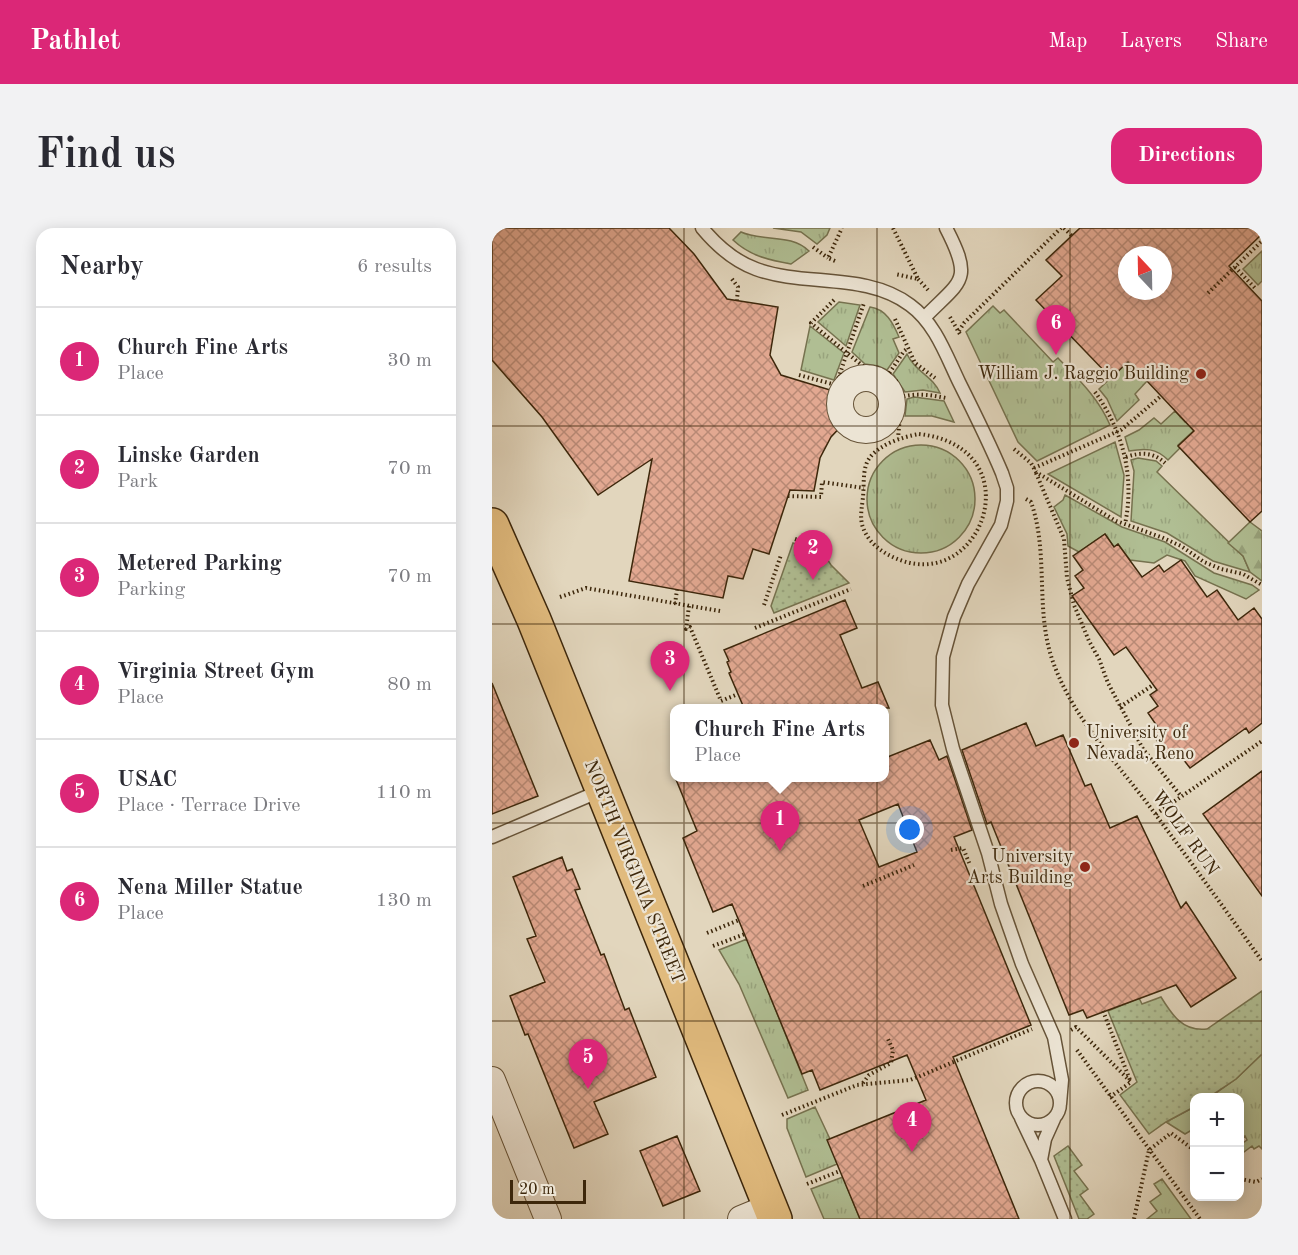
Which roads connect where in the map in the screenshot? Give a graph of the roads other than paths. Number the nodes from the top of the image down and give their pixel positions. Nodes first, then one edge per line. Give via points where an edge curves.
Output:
1 (702, 228) edge
2 (946, 228) edge
3 (924, 318) junction
4 (492, 525) edge
5 (500, 560) edge
6 (601, 790) junction
7 (492, 837) edge
8 (492, 1080) edge
9 (1060, 1104) junction
10 (1055, 1117) junction
11 (1021, 1118) junction
12 (1041, 1160) junction
13 (762, 1215) edge
14 (548, 1219) edge
15 (1065, 1219) edge

1 - 3 lane via 738,261 757,270 889,292
2 - 3 lane via 961,261 961,273 958,284
3 - 9 lane via 972,408 1007,488 1001,525 954,617 943,657 942,705 1001,904 1053,1037 1062,1080
4 - 5 main road, NORTH VIRGINIA STREET
5 - 6 main road, NORTH VIRGINIA STREET
6 - 7 lane
6 - 13 main road, NORTH VIRGINIA STREET
8 - 14 street
9 - 10 lane
9 - 11 lane via 1052,1086 1032,1082 1016,1097
10 - 11 lane via 1034,1125
10 - 12 lane
11 - 12 lane
12 - 15 lane

